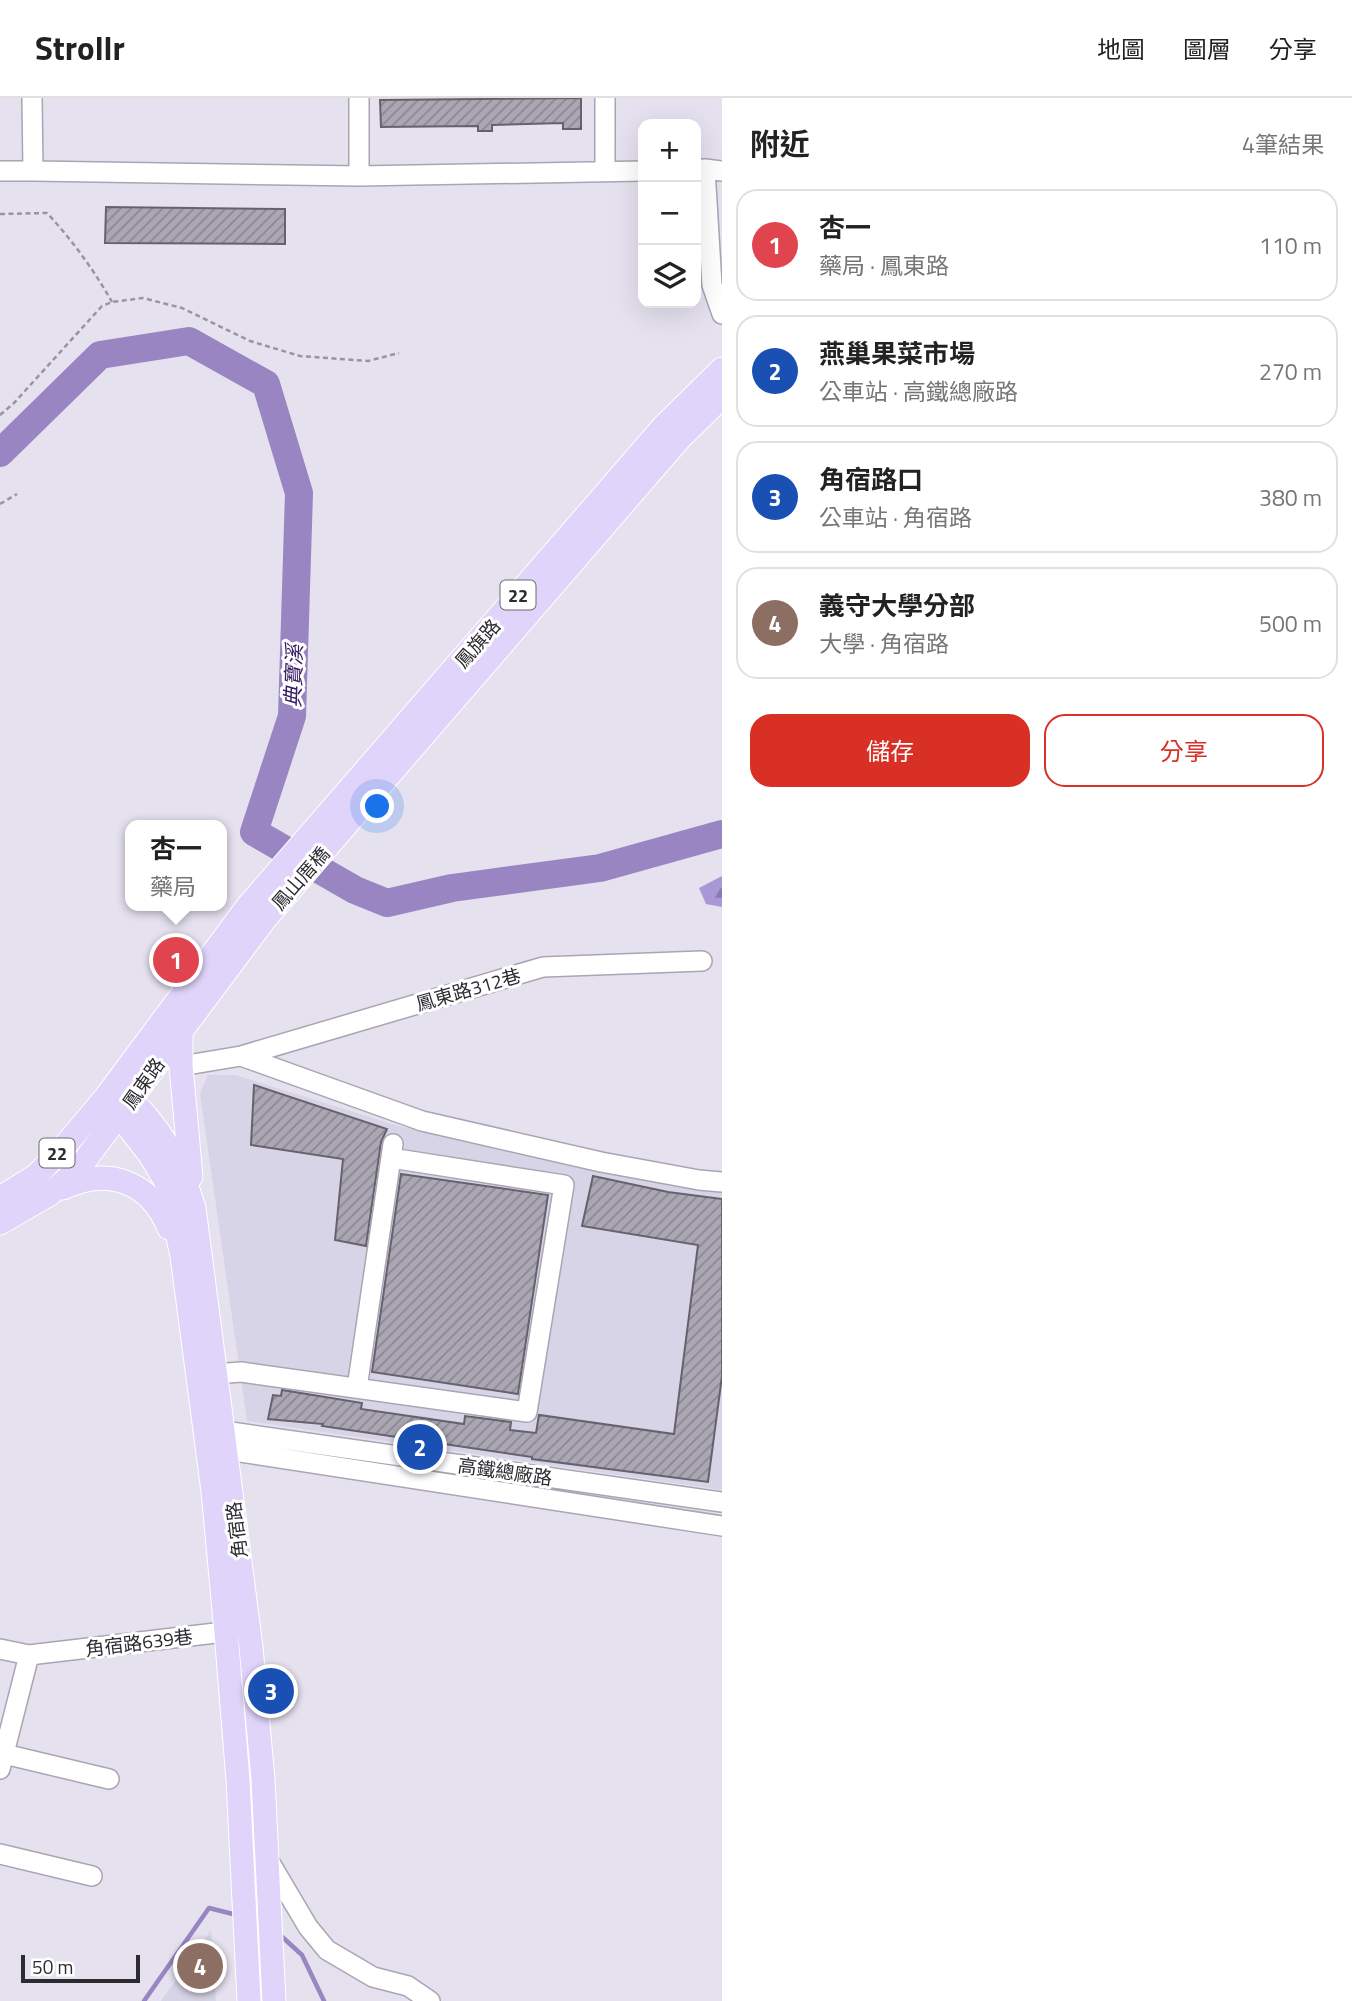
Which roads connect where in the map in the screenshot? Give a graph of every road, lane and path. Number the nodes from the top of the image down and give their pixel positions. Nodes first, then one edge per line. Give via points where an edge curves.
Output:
1 (32, 98) edge
2 (359, 98) edge
3 (605, 98) edge
4 (707, 170) edge
5 (0, 171) edge
6 (33, 171) junction
7 (605, 171) junction
8 (638, 171) edge
9 (359, 176) junction
10 (0, 214) edge
11 (112, 302) junction
12 (722, 314) edge
13 (399, 352) dead end
14 (722, 369) edge
15 (722, 397) edge
16 (0, 415) edge
17 (17, 494) dead end
18 (0, 504) edge
19 (359, 794) junction
20 (327, 831) joint
21 (256, 913) junction
22 (702, 961) dead end
23 (181, 1029) junction
24 (241, 1056) junction
25 (181, 1066) junction
26 (118, 1099) junction
27 (722, 1182) edge
28 (50, 1194) junction
29 (0, 1198) edge
30 (194, 1208) junction
31 (0, 1223) edge
32 (182, 1256) junction
33 (206, 1374) junction
34 (357, 1388) junction
35 (216, 1442) junction
36 (722, 1502) edge
37 (722, 1526) edge
38 (237, 1630) junction
39 (0, 1649) edge
40 (29, 1655) junction
41 (1, 1758) edge
42 (109, 1779) dead end
43 (264, 1779) junction
44 (238, 1780) junction
45 (0, 1854) edge
46 (269, 1861) junction
47 (92, 1876) dead end
48 (248, 1990) edge
49 (274, 1992) edge
50 (430, 2001) edge

1 - 6 street
2 - 9 street
3 - 7 street
4 - 12 street via 712,285
5 - 6 street
6 - 9 street
7 - 8 street
7 - 9 street
10 - 11 path via 47,213
11 - 13 path via 143,298 182,308 250,341 300,356 368,361
11 - 16 path via 102,306
14 - 19 main road, 鳳旗路 / 22 via 663,427
15 - 19 main road, 鳳旗路 / 22
17 - 18 path
19 - 20 main road, 鳳旗路 / 22
20 - 21 main road, 鳳山厝橋 / 22
21 - 23 main road, 鳳東路 / 22
21 - 26 main road, 鳳東路 / 22
22 - 24 street, 鳳東路312巷 via 544,967
23 - 25 main road
23 - 26 main road, 鳳東路 / 22
24 - 25 street, 鳳東路312巷
24 - 27 street via 422,1121 601,1162
25 - 30 main road
26 - 28 main road, 鳳東路 / 22 via 80,1167
26 - 29 main road, 鳳東路 / 22 via 37,1175
26 - 30 main road, 角宿路 via 173,1152
26 - 32 main road, 角宿路 via 166,1182
28 - 31 main road, 鳳東路 / 22
28 - 32 main road via 94,1178 125,1182 161,1209
30 - 33 main road, 角宿路
32 - 33 main road, 角宿路
33 - 34 street via 241,1372
33 - 35 main road, 角宿路
34 - 34 street via 392,1151 564,1185 527,1412
35 - 36 street, 高鐵總廠路
35 - 37 street, 高鐵總廠路
35 - 38 main road, 角宿路
38 - 40 street, 角宿路639巷
38 - 43 main road, 角宿路
38 - 44 main road, 角宿路
39 - 40 street, 角宿路639巷
40 - 41 street
41 - 42 street
43 - 44 street
43 - 46 main road, 角宿路
44 - 48 main road, 角宿路
45 - 47 street
46 - 49 main road, 角宿路
46 - 50 street via 327,1950 373,1978 408,1986

